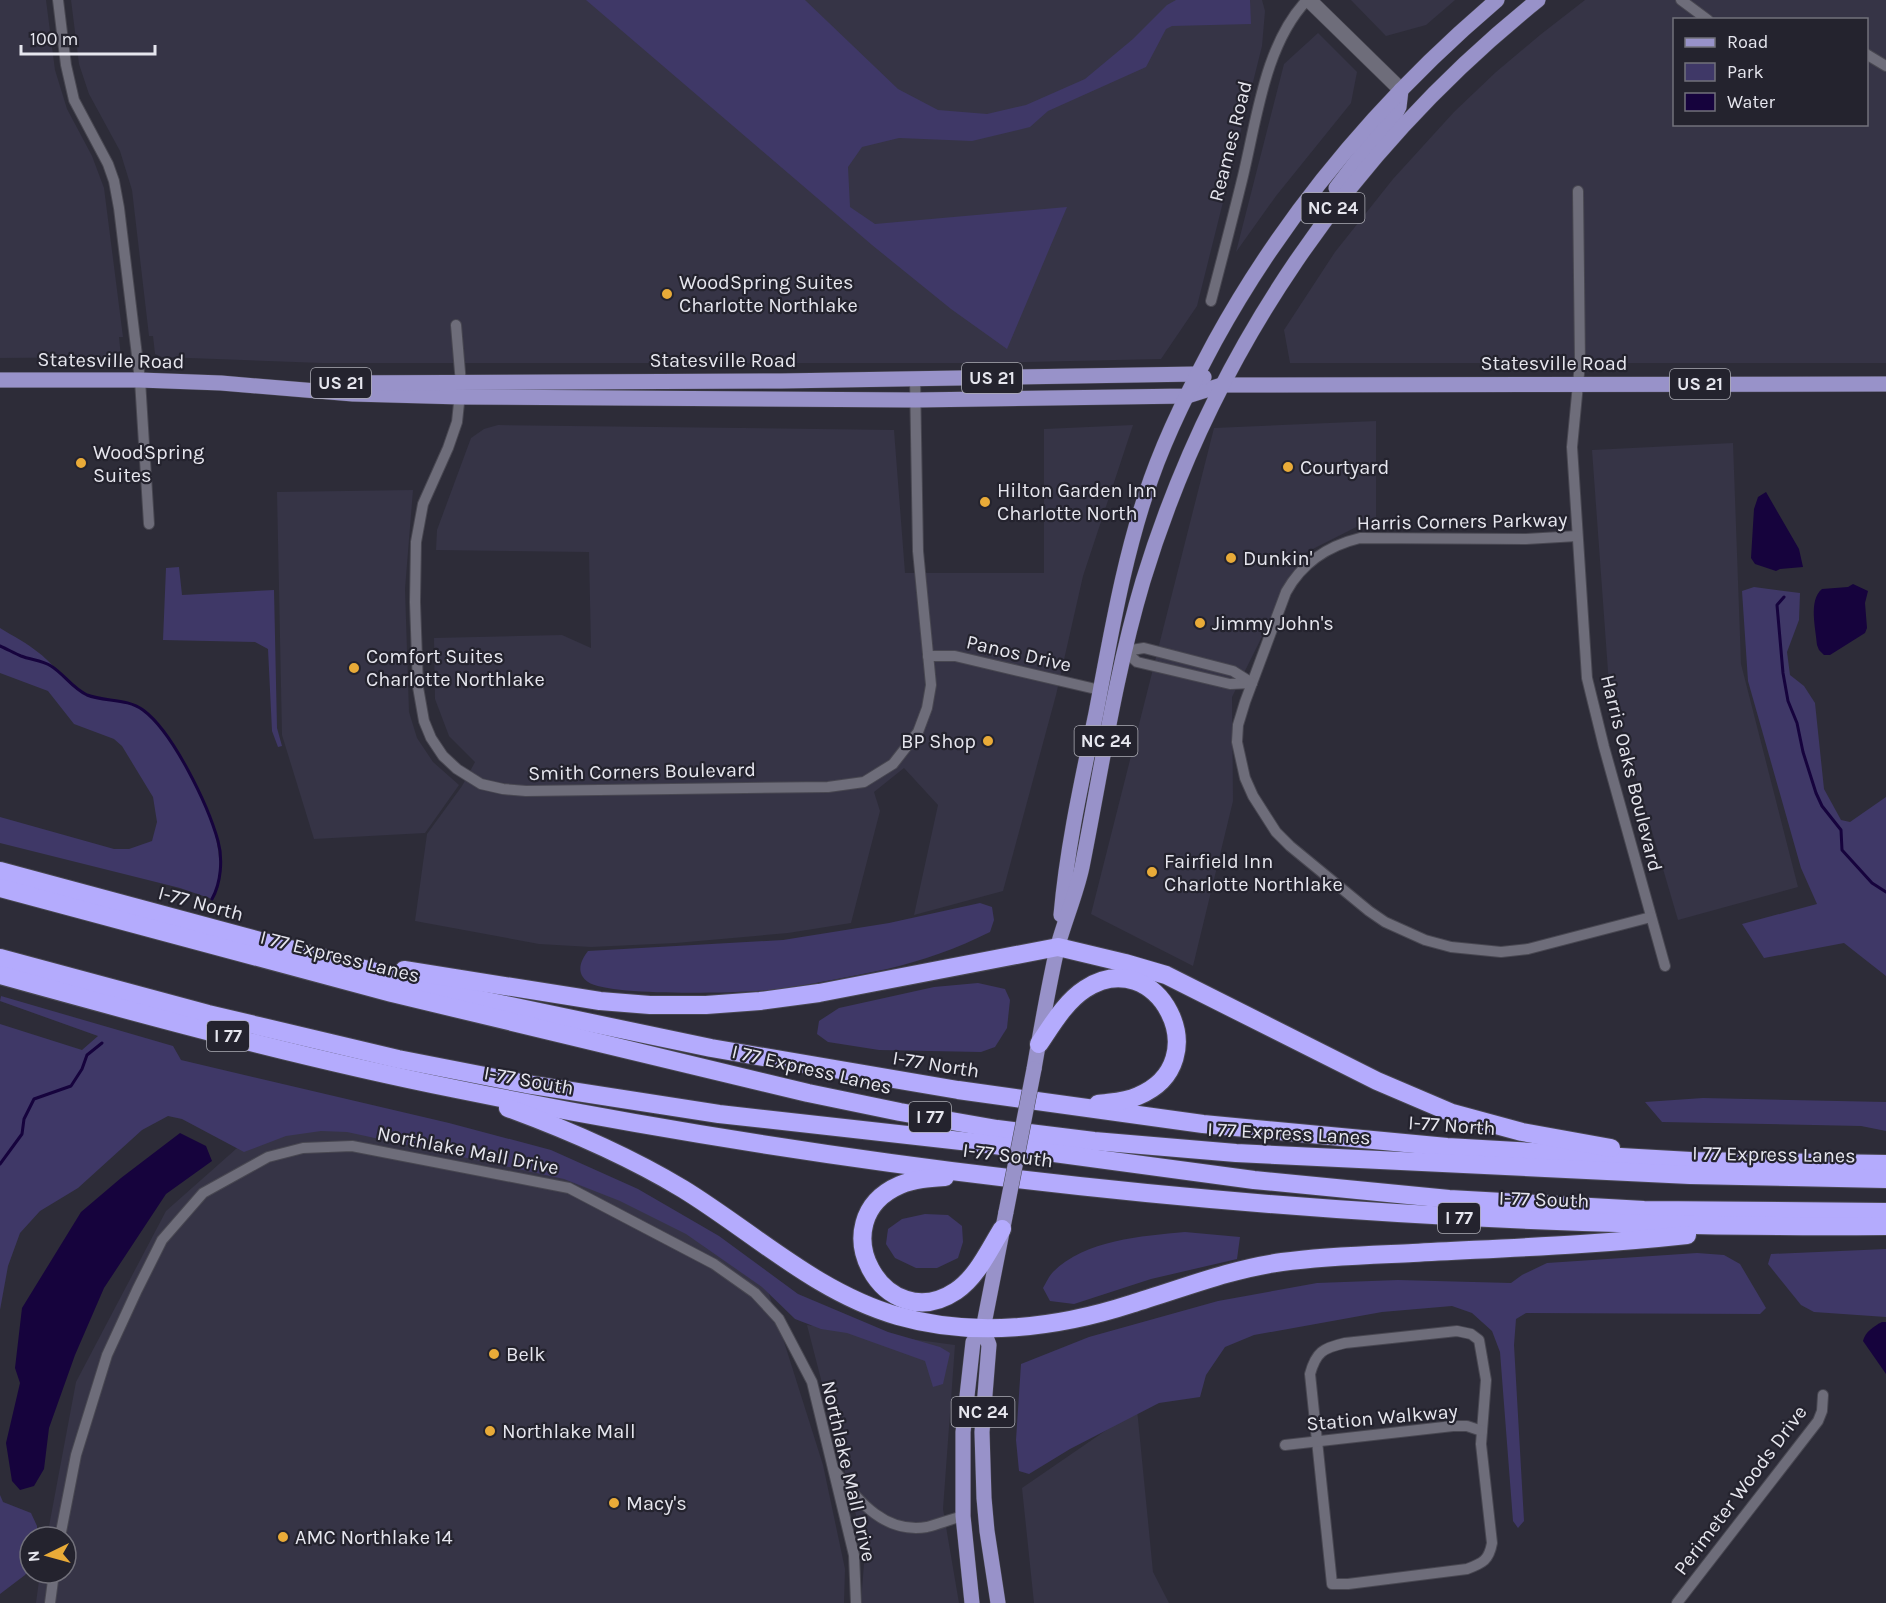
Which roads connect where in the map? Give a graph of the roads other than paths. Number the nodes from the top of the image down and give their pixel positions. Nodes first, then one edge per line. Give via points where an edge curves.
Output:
1 (58, 0) edge
2 (1308, 0) edge
3 (1497, 0) edge
4 (1538, 0) edge
5 (1681, 0) edge
6 (1705, 18) edge
7 (1868, 55) edge
8 (1886, 66) edge
9 (1401, 90) junction
10 (1578, 191) dead end
11 (1296, 259) junction
12 (1211, 301) dead end
13 (456, 326) dead end
14 (1197, 374) junction
15 (915, 378) junction
16 (0, 380) edge
17 (140, 380) junction
18 (808, 381) junction
19 (843, 381) junction
20 (1578, 383) junction
21 (1886, 384) edge
22 (1222, 385) junction
23 (461, 390) junction
24 (1187, 396) junction
25 (766, 399) junction
26 (786, 399) junction
27 (916, 400) junction
28 (149, 524) dead end
29 (1577, 536) junction
30 (1125, 651) junction
31 (928, 656) junction
32 (1252, 682) junction
33 (1100, 690) junction
34 (0, 871) edge
35 (0, 888) edge
36 (1651, 917) junction
37 (1058, 948) junction
38 (302, 953) junction
39 (0, 958) edge
40 (1665, 966) dead end
41 (0, 975) edge
42 (1038, 1044) junction
43 (458, 1090) junction
44 (1067, 1106) junction
45 (1691, 1161) junction
46 (1886, 1164) edge
47 (975, 1174) junction
48 (1886, 1179) edge
49 (1886, 1212) edge
50 (1004, 1220) junction
51 (1773, 1226) junction
52 (1886, 1226) edge
53 (983, 1329) junction
54 (1823, 1395) dead end
55 (1482, 1431) junction
56 (1317, 1441) junction
57 (1285, 1445) dead end
58 (832, 1467) junction
59 (963, 1516) junction
60 (62, 1525) edge
61 (52, 1585) edge
62 (50, 1603) edge
63 (856, 1603) edge
64 (972, 1603) edge
65 (998, 1603) edge
66 (1677, 1603) edge

1 - 17 street via 74,100 114,181
2 - 9 main road, Reames Road
2 - 12 street, Reames Road via 1296,12 1271,63
3 - 9 main road, NC 24
4 - 11 main road, NC 24 via 1475,54 1403,125 1336,204
5 - 6 street
7 - 8 street
9 - 11 main road via 1394,117 1336,189
9 - 14 main road, NC 24 via 1345,151 1295,215 1250,282
10 - 20 street, Harris Oaks Boulevard
11 - 22 main road, NC 24
13 - 23 street, Smith Corners Boulevard
14 - 15 main road, Statesville Road / US 21
14 - 22 main road, Statesville Road / US 21
14 - 24 main road, NC 24
15 - 19 main road, Statesville Road / US 21
15 - 27 street, Smith Corners Boulevard
16 - 17 main road, Statesville Road / US 21
17 - 23 main road, Statesville Road / US 21 via 353,394
17 - 28 street
18 - 19 main road, Statesville Road / US 21
18 - 23 main road, Statesville Road / US 21 via 623,381
18 - 25 main road via 794,388 769,389
19 - 26 main road via 839,388 818,389
20 - 21 main road, Statesville Road / US 21
20 - 22 main road, Statesville Road / US 21
20 - 29 street, Harris Oaks Boulevard via 1572,447
22 - 24 main road, Statesville Road / US 21
22 - 30 main road, NC 24 via 1164,518
23 - 25 main road, Statesville Road / US 21
23 - 31 street, Smith Corners Boulevard via 457,422 423,504 416,542 418,687 431,738 457,769 481,784 555,792 828,787 864,782 893,764 918,732 931,685
24 - 27 main road, Statesville Road / US 21
24 - 33 main road, NC 24 via 1141,510
25 - 26 main road, Statesville Road / US 21
26 - 27 main road, Statesville Road / US 21
27 - 31 street, Smith Corners Boulevard via 918,551
29 - 32 street, Harris Corners Parkway via 1360,538 1328,549 1293,580
29 - 36 street, Harris Oaks Boulevard via 1589,691
30 - 32 street via 1140,648 1233,670
30 - 37 main road, NC 24 via 1081,872
31 - 33 street, Panos Drive via 955,656
32 - 36 street, Harris Corners Parkway via 1238,725 1237,742 1253,796 1290,846 1385,922 1443,945 1501,952 1528,949
33 - 37 main road, NC 24 via 1065,869
34 - 38 highway, I-77 North / I 77
35 - 48 highway, I 77 Express Lanes / I 77 via 404,996 808,1093 997,1129 1236,1154 1690,1175
36 - 40 street, Harris Oaks Boulevard
37 - 38 highway via 788,998 676,1005 544,993
37 - 42 main road, NC 24
37 - 45 highway via 1166,975 1377,1081 1452,1113 1539,1136
38 - 44 highway, I-77 North / I 77 via 434,989 631,1033 837,1071
39 - 49 highway, I 77 via 208,1014 398,1059 526,1084 719,1114 1265,1181 1449,1199 1644,1210
41 - 43 highway, I-77 South / I 77 via 204,1030
42 - 44 highway via 1070,1002 1099,982 1117,979 1142,984 1162,999 1171,1012 1177,1049 1160,1082 1130,1099
42 - 50 main road, NC 24, bridge
43 - 47 highway, I-77 South / I 77 via 781,1147
43 - 53 highway via 559,1127 640,1165 690,1193 811,1276 863,1303 916,1321
44 - 45 highway, I-77 North / I 77 via 1365,1140
45 - 46 highway, I-77 North / I 77
47 - 50 highway via 917,1180 883,1196 865,1224 862,1248 866,1264 894,1294 912,1300 939,1299 970,1278
47 - 51 highway, I-77 South / I 77 via 1165,1196 1382,1213 1578,1223
50 - 53 main road, NC 24
51 - 52 highway, I-77 South / I 77
51 - 53 highway via 1633,1241 1286,1262 1231,1272 1090,1316
53 - 59 main road, NC 24 via 973,1342 966,1399
53 - 65 main road, NC 24 via 989,1345 983,1411 984,1498
54 - 66 street, Perimeter Woods Drive via 1818,1421
55 - 56 street, Station Walkway via 1453,1426
55 - 56 street via 1486,1380 1479,1340 1457,1331 1345,1343 1321,1352 1310,1374
55 - 56 street via 1490,1556 1467,1569 1348,1584 1332,1584
56 - 57 street, Station Walkway
58 - 59 street via 867,1509 889,1522 918,1528
58 - 60 street, Northlake Mall Drive via 812,1382 779,1319 755,1293 714,1264 569,1188 384,1151 316,1146 268,1156 204,1193 162,1240 107,1355 76,1455
58 - 63 street, Northlake Mall Drive via 854,1555
59 - 64 main road, NC 24
61 - 62 street

